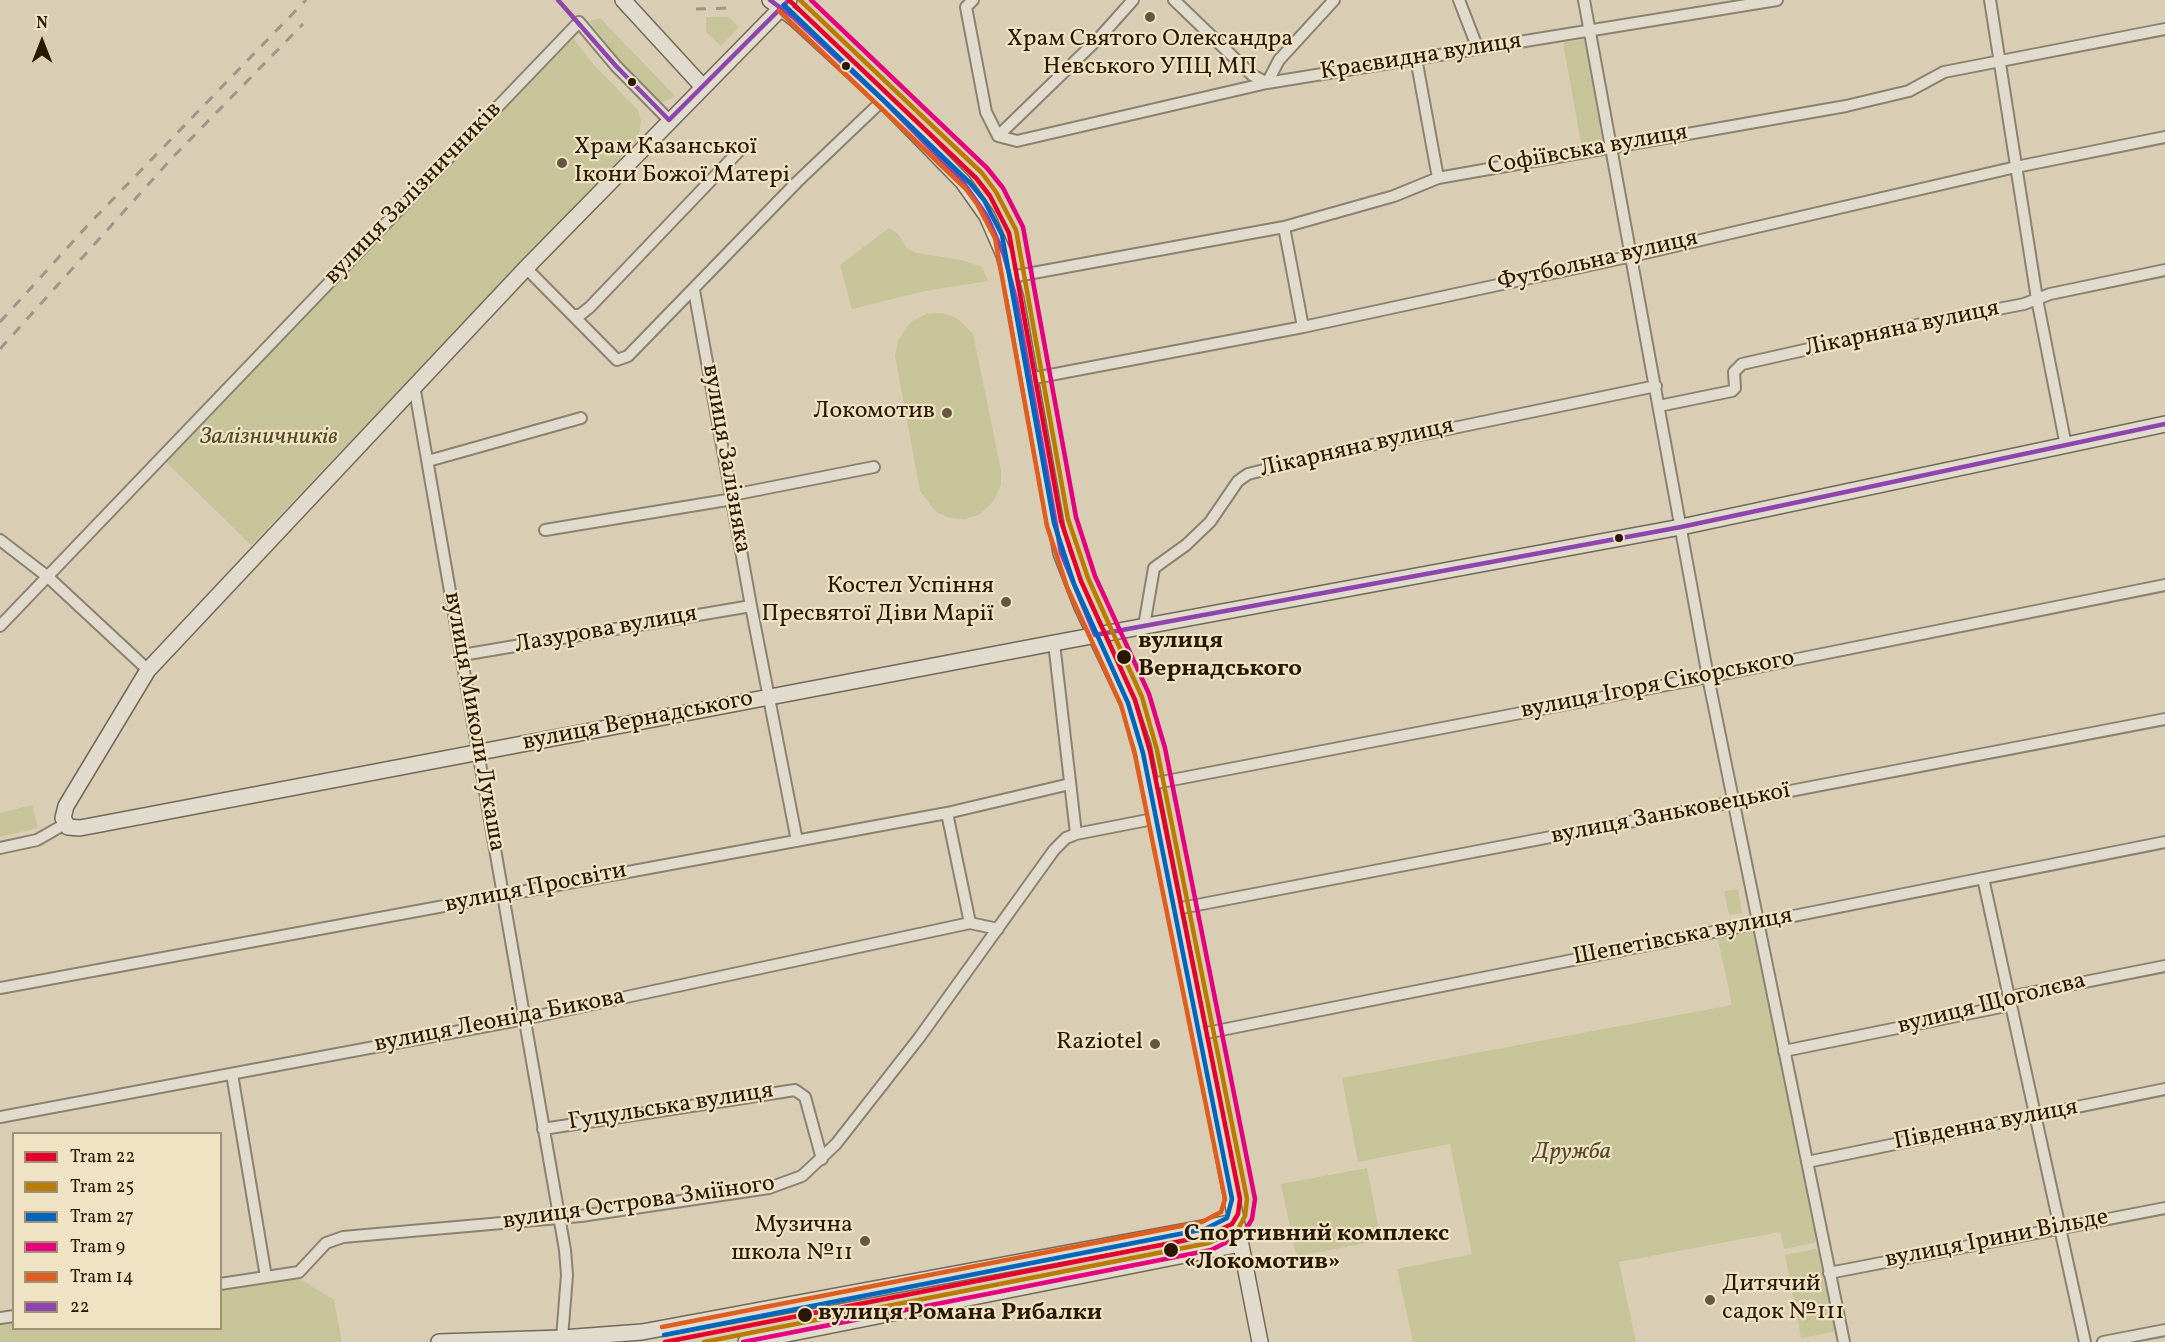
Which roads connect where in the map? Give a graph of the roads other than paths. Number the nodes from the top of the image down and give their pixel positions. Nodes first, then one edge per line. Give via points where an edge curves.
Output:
1 (623, 0) edge
2 (973, 0) edge
3 (1133, 0) edge
4 (1174, 0) edge
5 (1334, 0) edge
6 (1459, 0) edge
7 (1584, 0) edge
8 (1777, 0) edge
9 (1990, 0) edge
10 (780, 3) edge
11 (2165, 29) edge
12 (1590, 31) junction
13 (1478, 49) junction
14 (1416, 58) junction
15 (2001, 62) junction
16 (1267, 83) junction
17 (703, 87) junction
18 (883, 100) junction
19 (669, 120) junction
20 (998, 136) junction
21 (2165, 137) edge
22 (1610, 147) junction
23 (738, 152) dead end
24 (2016, 167) junction
25 (1438, 178) junction
26 (1284, 227) junction
27 (1632, 256) junction
28 (526, 268) junction
29 (2165, 270) edge
30 (1011, 277) junction
31 (694, 290) junction
32 (2037, 299) junction
33 (574, 315) junction
34 (1303, 327) junction
35 (1029, 379) junction
36 (414, 385) junction
37 (1656, 386) junction
38 (1659, 406) junction
39 (581, 418) dead end
40 (2165, 424) edge
41 (2066, 446) junction
42 (428, 461) junction
43 (874, 467) dead end
44 (733, 497) junction
45 (1681, 527) junction
46 (544, 530) dead end
47 (0, 540) edge
48 (48, 577) junction
49 (2165, 585) edge
50 (751, 606) junction
51 (0, 626) edge
52 (1144, 626) junction
53 (1095, 635) junction
54 (1054, 643) junction
55 (462, 655) junction
56 (148, 670) junction
57 (1708, 677) junction
58 (769, 697) junction
59 (2165, 719) edge
60 (477, 752) junction
61 (1070, 784) junction
62 (1151, 784) junction
63 (1734, 804) junction
64 (947, 813) junction
65 (1158, 818) junction
66 (64, 824) junction
67 (1076, 834) junction
68 (797, 841) junction
69 (2165, 842) edge
70 (0, 848) edge
71 (1983, 878) junction
72 (503, 896) junction
73 (1176, 909) junction
74 (970, 923) junction
75 (1757, 923) junction
76 (998, 929) junction
77 (2165, 966) edge
78 (0, 988) edge
79 (2010, 1001) junction
80 (524, 1019) junction
81 (1201, 1034) junction
82 (1785, 1051) junction
83 (232, 1074) junction
84 (2165, 1089) edge
85 (2036, 1115) junction
86 (0, 1117) edge
87 (543, 1129) junction
88 (822, 1159) junction
89 (1807, 1162) junction
90 (2165, 1208) edge
91 (558, 1218) junction
92 (1235, 1222) junction
93 (2061, 1228) junction
94 (1240, 1244) junction
95 (1829, 1273) junction
96 (266, 1277) junction
97 (222, 1284) edge
98 (2165, 1330) edge
99 (562, 1338) junction
100 (439, 1342) edge
101 (746, 1342) edge
102 (1260, 1342) edge
103 (1844, 1342) edge
104 (2085, 1342) edge
105 (2103, 1342) edge

1 - 17 street
2 - 20 street via 966,7 986,112
3 - 20 street
4 - 16 street via 1252,75
5 - 16 street via 1279,60
6 - 13 street
7 - 12 street
8 - 12 street, Краєвидна вулиця
9 - 15 street
10 - 17 street
10 - 18 street
11 - 15 street, Софіївська вулиця
12 - 13 street, Краєвидна вулиця
12 - 22 street
13 - 14 street, Краєвидна вулиця
14 - 16 street, Краєвидна вулиця
14 - 25 street
15 - 22 street, Софіївська вулиця via 1944,72 1909,91 1846,106
15 - 24 street
16 - 20 street, Краєвидна вулиця via 1017,141
17 - 19 street
18 - 30 street via 976,198
18 - 31 street via 797,182
19 - 28 street
19 - 48 street, вулиця Залізничників via 579,22
21 - 24 street, Футбольна вулиця
22 - 25 street, Софіївська вулиця
22 - 27 street
23 - 33 street via 590,307
24 - 27 street, Футбольна вулиця
24 - 32 street
25 - 26 street, Софіївська вулиця via 1394,196
26 - 30 street, Софіївська вулиця
26 - 34 street
27 - 34 street, Футбольна вулиця
27 - 37 street
28 - 33 street
28 - 36 street
29 - 32 street, Лікарняна вулиця
30 - 35 street
31 - 33 street via 622,359 617,360
31 - 44 street, вулиця Залізняка
32 - 38 street, Лікарняна вулиця via 1742,364 1734,372 1732,392
32 - 41 street
34 - 35 street, Футбольна вулиця
35 - 53 street via 1061,553
36 - 42 street, вулиця Миколи Лукаша
36 - 56 street
37 - 38 street
37 - 52 street, Лікарняна вулиця via 1339,451 1248,474 1238,481 1210,522 1154,568
38 - 45 street
39 - 42 street
40 - 41 street, вулиця Вернадського
41 - 45 street, вулиця Вернадського
42 - 55 street, вулиця Миколи Лукаша
43 - 44 street
44 - 46 street
44 - 50 street, вулиця Залізняка
45 - 52 street, вулиця Вернадського
45 - 57 street
47 - 48 street
48 - 51 street
48 - 56 street
49 - 57 street, вулиця Ігоря Сікорського
50 - 55 street, Лазурова вулиця
50 - 58 street, вулиця Залізняка
52 - 53 street, вулиця Вернадського
53 - 54 street, вулиця Вернадського
53 - 62 street via 1138,726
54 - 58 street, вулиця Вернадського
54 - 61 street
55 - 60 street, вулиця Миколи Лукаша
56 - 66 street via 66,806
57 - 62 street, вулиця Ігоря Сікорського
57 - 63 street
58 - 60 street, вулиця Вернадського
58 - 68 street, вулиця Залізняка
59 - 63 street, вулиця Заньковецької
60 - 66 street, вулиця Вернадського via 80,828
60 - 72 street, вулиця Миколи Лукаша
61 - 64 street, вулиця Просвіти
61 - 67 street
62 - 65 street
63 - 73 street, вулиця Заньковецької
63 - 75 street
64 - 68 street, вулиця Просвіти
64 - 74 street
65 - 67 street
65 - 73 street
66 - 70 street via 37,840
67 - 76 street, вулиця Острова Зміїного via 1054,850
68 - 72 street, вулиця Просвіти
69 - 71 street, Шепетівська вулиця
71 - 75 street, Шепетівська вулиця
71 - 79 street
72 - 78 street, вулиця Просвіти
72 - 80 street, вулиця Миколи Лукаша
73 - 81 street
74 - 76 street, вулиця Леоніда Бикова
74 - 80 street, вулиця Леоніда Бикова
75 - 81 street, Шепетівська вулиця
75 - 82 street
76 - 88 street, вулиця Острова Зміїного via 919,1038
77 - 79 street, вулиця Щоголєва
79 - 82 street, вулиця Щоголєва
79 - 85 street
80 - 83 street, вулиця Леоніда Бикова
80 - 87 street, вулиця Миколи Лукаша
81 - 92 street
82 - 89 street
83 - 86 street, вулиця Леоніда Бикова
83 - 96 street
84 - 85 street, Південна вулиця
85 - 89 street, Південна вулиця
85 - 93 street
87 - 88 street, Гуцульська вулиця via 795,1090 806,1097
87 - 91 street, вулиця Миколи Лукаша
88 - 91 street, вулиця Острова Зміїного via 802,1176 769,1188
89 - 95 street
90 - 93 street, вулиця Ірини Вільде
91 - 96 street, вулиця Острова Зміїного via 343,1237 326,1243 299,1272
91 - 99 street, вулиця Миколи Лукаша via 567,1275
92 - 94 street
92 - 99 street via 699,1323
93 - 95 street, вулиця Ірини Вільде
93 - 104 street
94 - 101 street
94 - 102 street
95 - 103 street
96 - 97 street, вулиця Острова Зміїного
98 - 105 street
99 - 100 street

